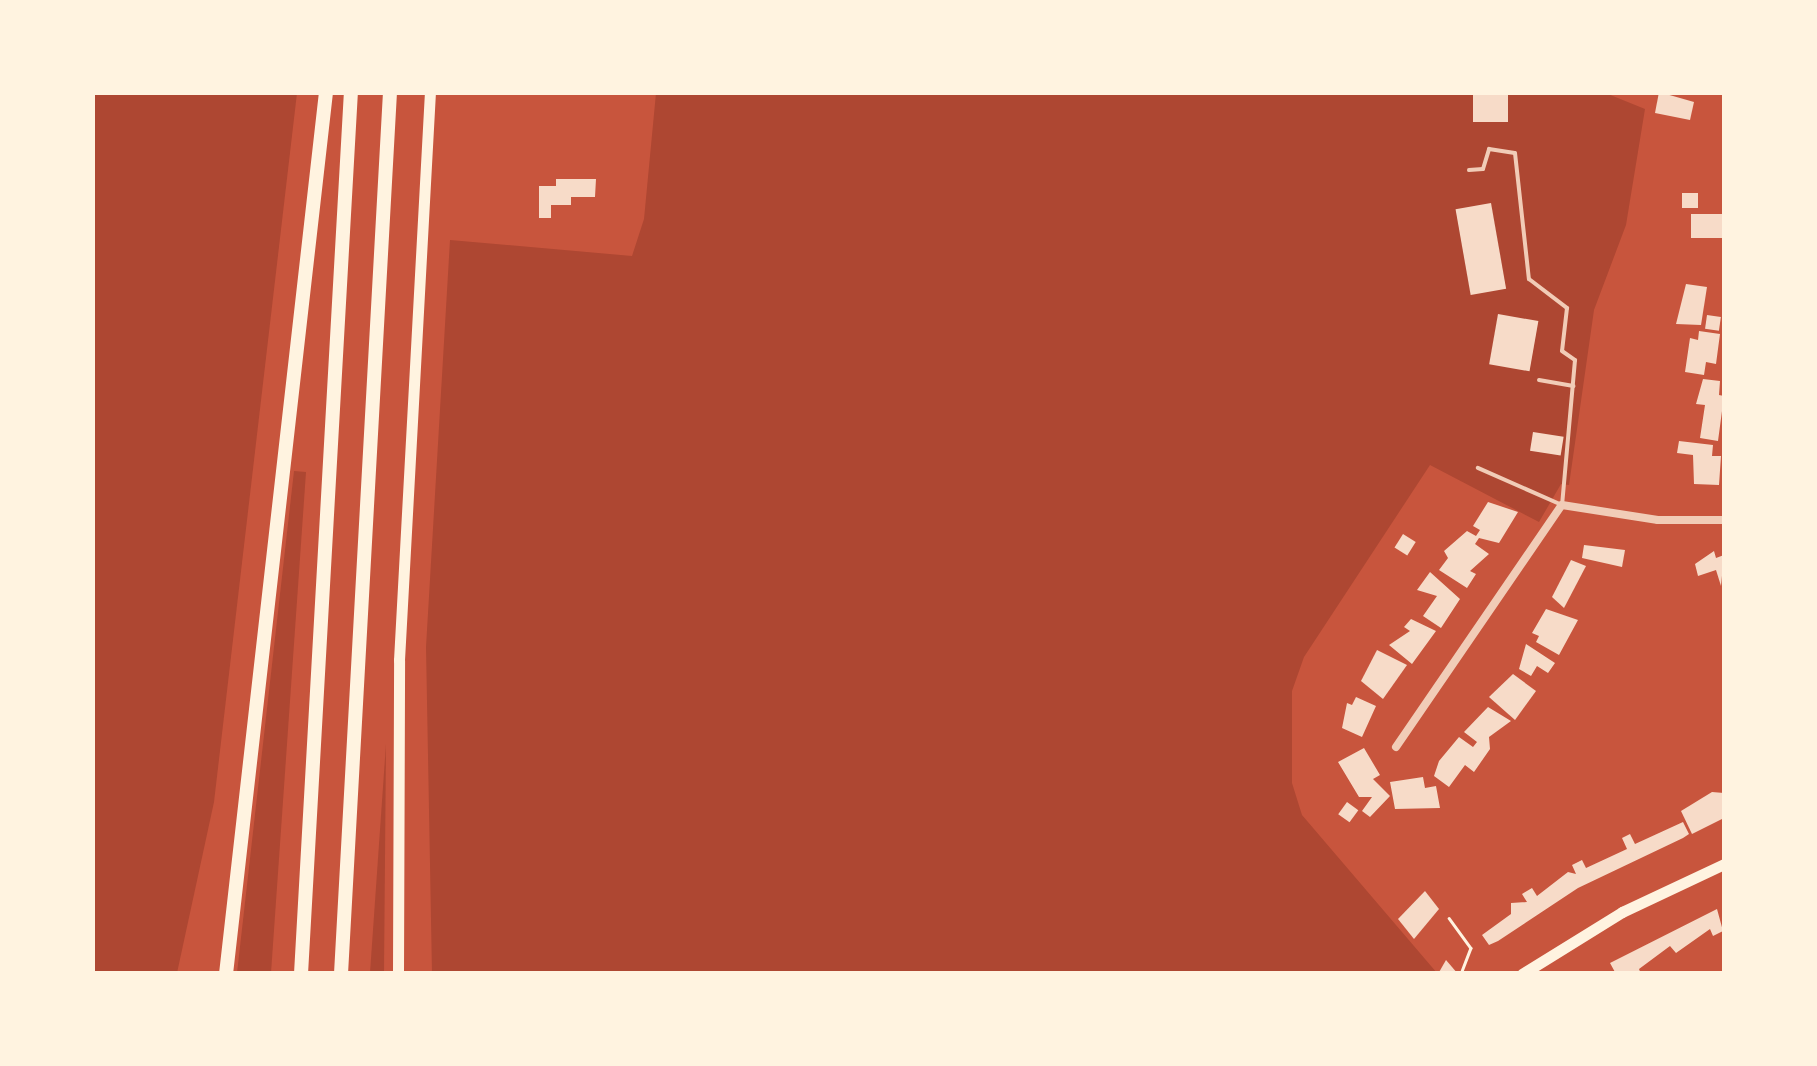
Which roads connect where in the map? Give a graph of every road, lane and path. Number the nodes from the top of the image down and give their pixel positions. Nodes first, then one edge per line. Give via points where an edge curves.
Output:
1 (326, 92) edge
2 (352, 92) edge
3 (390, 92) edge
4 (430, 92) edge
5 (1469, 170) dead end
6 (1539, 380) dead end
7 (1572, 386) junction
8 (1478, 468) dead end
9 (1562, 505) junction
10 (1724, 520) edge
11 (1396, 746) dead end
12 (1724, 864) edge
13 (1449, 918) dead end
14 (226, 974) edge
15 (301, 974) edge
16 (341, 974) edge
17 (398, 974) edge
18 (1461, 974) edge
19 (1522, 974) edge

1 - 14 highway
2 - 15 highway
3 - 16 highway
4 - 17 main road via 399,660
5 - 7 lane via 1483,169 1489,149 1515,153 1528,279 1568,308 1562,351 1576,360
6 - 7 lane
7 - 9 lane
8 - 9 lane
9 - 10 street via 1658,520
9 - 11 street
12 - 19 main road via 1622,912
13 - 18 path via 1470,946

